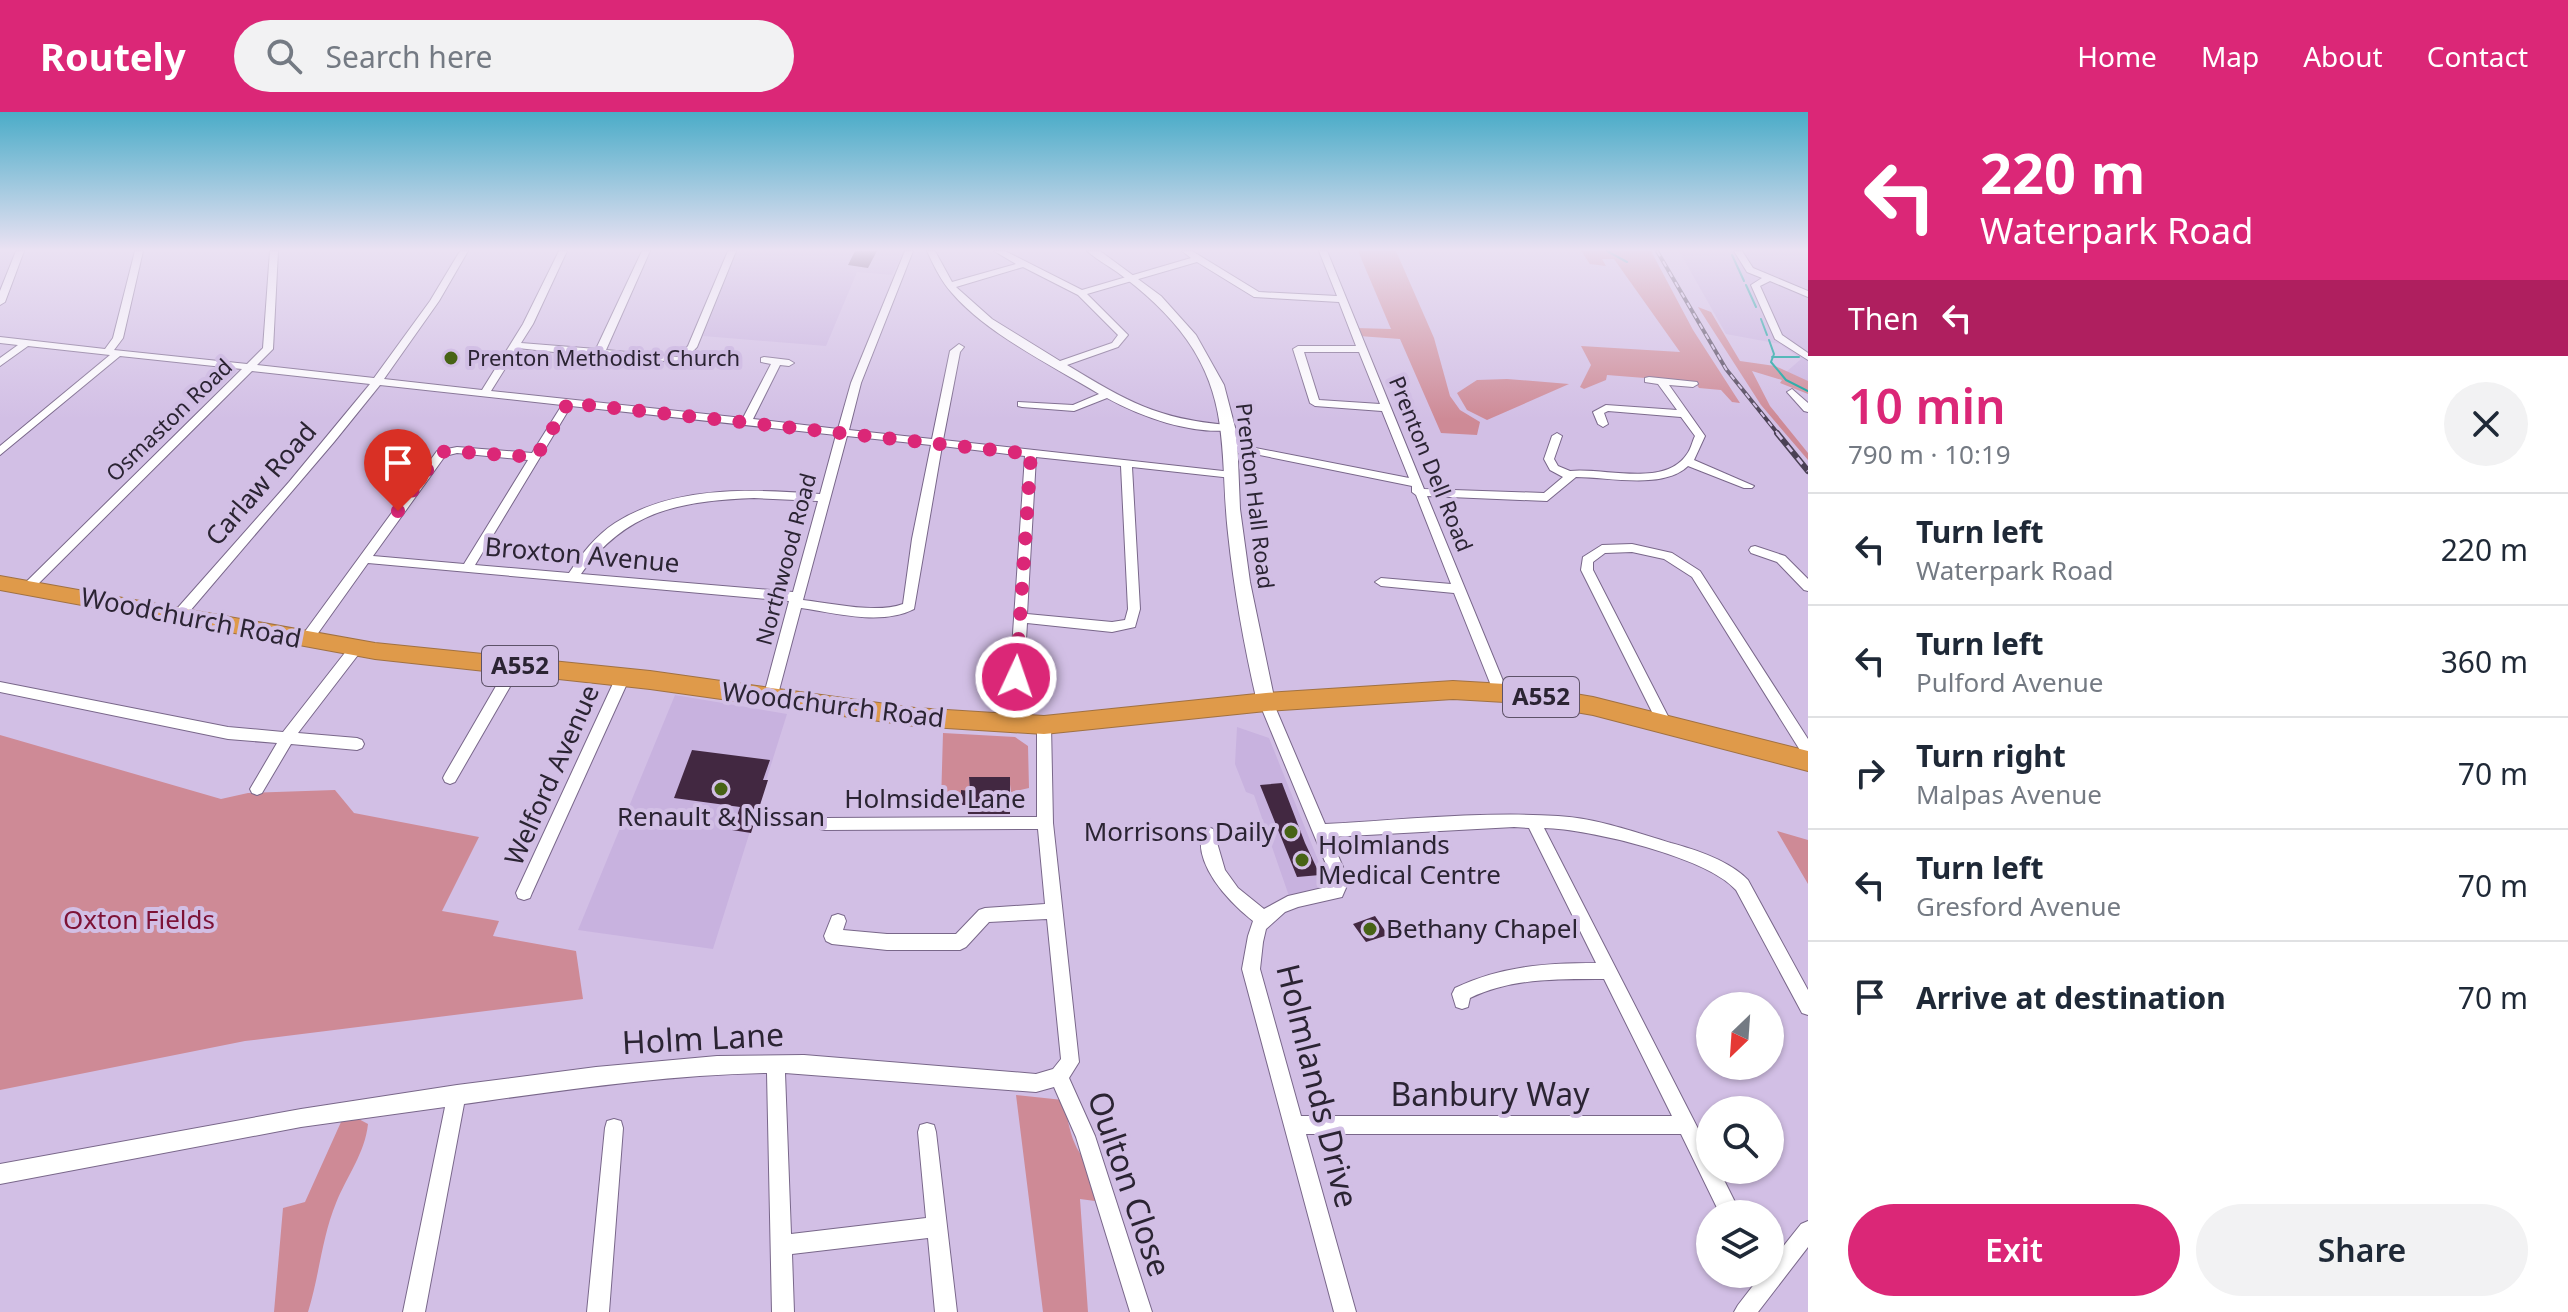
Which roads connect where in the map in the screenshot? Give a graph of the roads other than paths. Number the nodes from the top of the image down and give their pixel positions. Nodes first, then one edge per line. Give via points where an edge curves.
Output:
1 (125, 307) edge
2 (271, 307) edge
3 (431, 307) edge
4 (534, 307) edge
5 (620, 307) edge
6 (708, 307) edge
7 (886, 307) edge
8 (972, 307) edge
9 (1096, 307) edge
10 (1163, 307) edge
11 (1345, 307) edge
12 (1765, 307) edge
13 (0, 340) edge
14 (26, 343) junction
15 (515, 345) junction
16 (959, 347) dead end
17 (1363, 349) junction
18 (112, 353) junction
19 (599, 354) junction
20 (1808, 357) edge
21 (764, 360) dead end
22 (0, 363) edge
23 (1059, 365) junction
24 (251, 368) junction
25 (377, 382) junction
26 (1693, 384) dead end
27 (1792, 392) dead end
28 (484, 394) junction
29 (1108, 394) junction
30 (568, 403) junction
31 (1028, 403) dead end
32 (1386, 408) junction
33 (1808, 409) edge
34 (1683, 414) junction
35 (746, 422) junction
36 (1603, 424) dead end
37 (1228, 428) junction
38 (842, 432) junction
39 (1550, 439) dead end
40 (935, 443) junction
41 (1230, 446) junction
42 (0, 452) edge
43 (1031, 454) junction
44 (536, 457) junction
45 (1687, 461) junction
46 (1126, 464) junction
47 (1232, 475) junction
48 (1570, 476) junction
49 (1748, 486) dead end
50 (1417, 487) junction
51 (824, 498) junction
52 (1754, 550) dead end
53 (364, 559) junction
54 (467, 568) junction
55 (572, 578) junction
56 (1381, 582) dead end
57 (0, 583) edge
58 (1808, 587) edge
59 (27, 588) junction
60 (1459, 589) junction
61 (795, 600) junction
62 (179, 615) junction
63 (1019, 618) junction
64 (306, 640) junction
65 (356, 648) junction
66 (515, 666) junction
67 (623, 677) junction
68 (0, 687) edge
69 (1501, 693) junction
70 (770, 698) junction
71 (1266, 702) junction
72 (1015, 707) dead end
73 (1665, 724) junction
74 (1044, 725) junction
75 (288, 736) junction
76 (357, 744) dead end
77 (1808, 751) edge
78 (1808, 761) edge
79 (450, 778) dead end
80 (257, 789) dead end
81 (1533, 821) junction
82 (1045, 823) junction
83 (825, 824) dead end
84 (1320, 831) junction
85 (1207, 832) dead end
86 (524, 893) dead end
87 (1053, 911) junction
88 (1264, 919) junction
89 (838, 921) dead end
90 (1608, 971) junction
91 (1459, 996) dead end
92 (1808, 1007) edge
93 (776, 1064) junction
94 (1059, 1076) junction
95 (457, 1094) junction
96 (1294, 1125) junction
97 (1685, 1125) junction
98 (614, 1128) dead end
99 (927, 1132) dead end
100 (0, 1174) edge
101 (1724, 1200) edge
102 (934, 1227) junction
103 (1808, 1231) edge
104 (782, 1245) junction
105 (1784, 1256) edge
106 (1760, 1288) edge
107 (414, 1312) edge
108 (598, 1312) edge
109 (783, 1312) edge
110 (946, 1312) edge
111 (1141, 1312) edge
112 (1345, 1312) edge
113 (1745, 1312) edge

1 - 18 street
2 - 24 street, Osmaston Road via 268,349
3 - 25 street, Carlaw Road
4 - 15 street
5 - 19 street
6 - 19 street via 687,356 674,361
7 - 38 street, Northwood Road
8 - 23 street
9 - 23 street via 1123,338
10 - 37 street, Prenton Hall Road via 1205,356
11 - 17 street, Prenton Dell Road
12 - 20 street via 1778,337
13 - 14 street
14 - 18 street
14 - 22 street
15 - 19 street
15 - 28 street
16 - 40 street
17 - 32 street, Prenton Dell Road
17 - 32 street via 1298,349 1315,403
18 - 24 street
18 - 42 street
21 - 35 street via 783,362
23 - 29 street
24 - 25 street
24 - 59 street, Osmaston Road
25 - 28 street
25 - 62 street, Carlaw Road
26 - 34 street via 1656,381
27 - 33 street
28 - 30 street
29 - 31 street via 1074,408
29 - 37 street via 1176,422
30 - 35 street
30 - 44 street
32 - 50 street, Prenton Dell Road
34 - 36 street via 1606,408 1598,412
34 - 45 street via 1700,436
35 - 38 street
37 - 41 street, Prenton Hall Road
38 - 40 street
38 - 51 street, Northwood Road
39 - 48 street via 1549,459
40 - 43 street
40 - 61 street, Broxton Avenue via 906,610
41 - 47 street, Prenton Hall Road
41 - 50 street
43 - 46 street
43 - 63 street
44 - 53 street via 441,453
44 - 54 street
45 - 48 street via 1650,479
45 - 49 street
46 - 47 street
46 - 63 street via 1134,609 1130,624
47 - 71 street, Prenton Hall Road via 1246,602
48 - 50 street via 1547,497
50 - 60 street, Prenton Dell Road
51 - 55 street via 734,493 674,503 597,542
51 - 61 street, Northwood Road
52 - 58 street via 1781,559
53 - 54 street, Broxton Avenue
53 - 64 street
54 - 55 street, Broxton Avenue
55 - 61 street, Broxton Avenue
56 - 60 street
57 - 59 highway, Woodchurch Road / A552
59 - 62 highway, Woodchurch Road / A552
60 - 69 street, Prenton Dell Road
61 - 70 street, Northwood Road
62 - 64 highway, Woodchurch Road / A552
63 - 72 street
64 - 65 highway, Woodchurch Road / A552
65 - 66 highway, Woodchurch Road / A552
65 - 75 street
66 - 67 highway, Woodchurch Road / A552
66 - 79 street
67 - 70 highway, Woodchurch Road / A552
67 - 86 street, Welford Avenue
68 - 75 street via 228,733
69 - 71 highway, Woodchurch Road / A552 via 1453,690
69 - 73 highway, Woodchurch Road / A552 via 1593,706
70 - 74 highway, Woodchurch Road / A552 via 915,717
71 - 74 highway, Woodchurch Road / A552
71 - 84 street
73 - 77 street via 1587,570 1592,554 1618,548 1668,556 1696,574
73 - 78 highway, Woodchurch Road / A552
74 - 82 street
75 - 76 street
75 - 80 street
81 - 84 street
81 - 90 street
81 - 92 street via 1617,833 1732,874
82 - 83 street, Holmside Lane
82 - 87 street
84 - 88 street via 1341,881 1336,892 1301,898
85 - 88 street via 1213,869 1226,888
87 - 89 street via 985,915 960,942 832,936
87 - 94 street via 1070,1062
88 - 96 street, Holmlands Drive via 1251,969
90 - 91 street via 1519,973
90 - 97 street
93 - 94 street, Holm Lane via 956,1073 1036,1083
93 - 95 street, Holm Lane via 671,1069
93 - 104 street
94 - 111 street, Oulton Close via 1085,1136
95 - 100 street, Holm Lane
95 - 107 street
96 - 97 street, Banbury Way
96 - 112 street, Holmlands Drive
97 - 101 street
98 - 108 street
99 - 102 street
102 - 104 street
102 - 110 street
103 - 105 street
104 - 109 street
106 - 113 street

